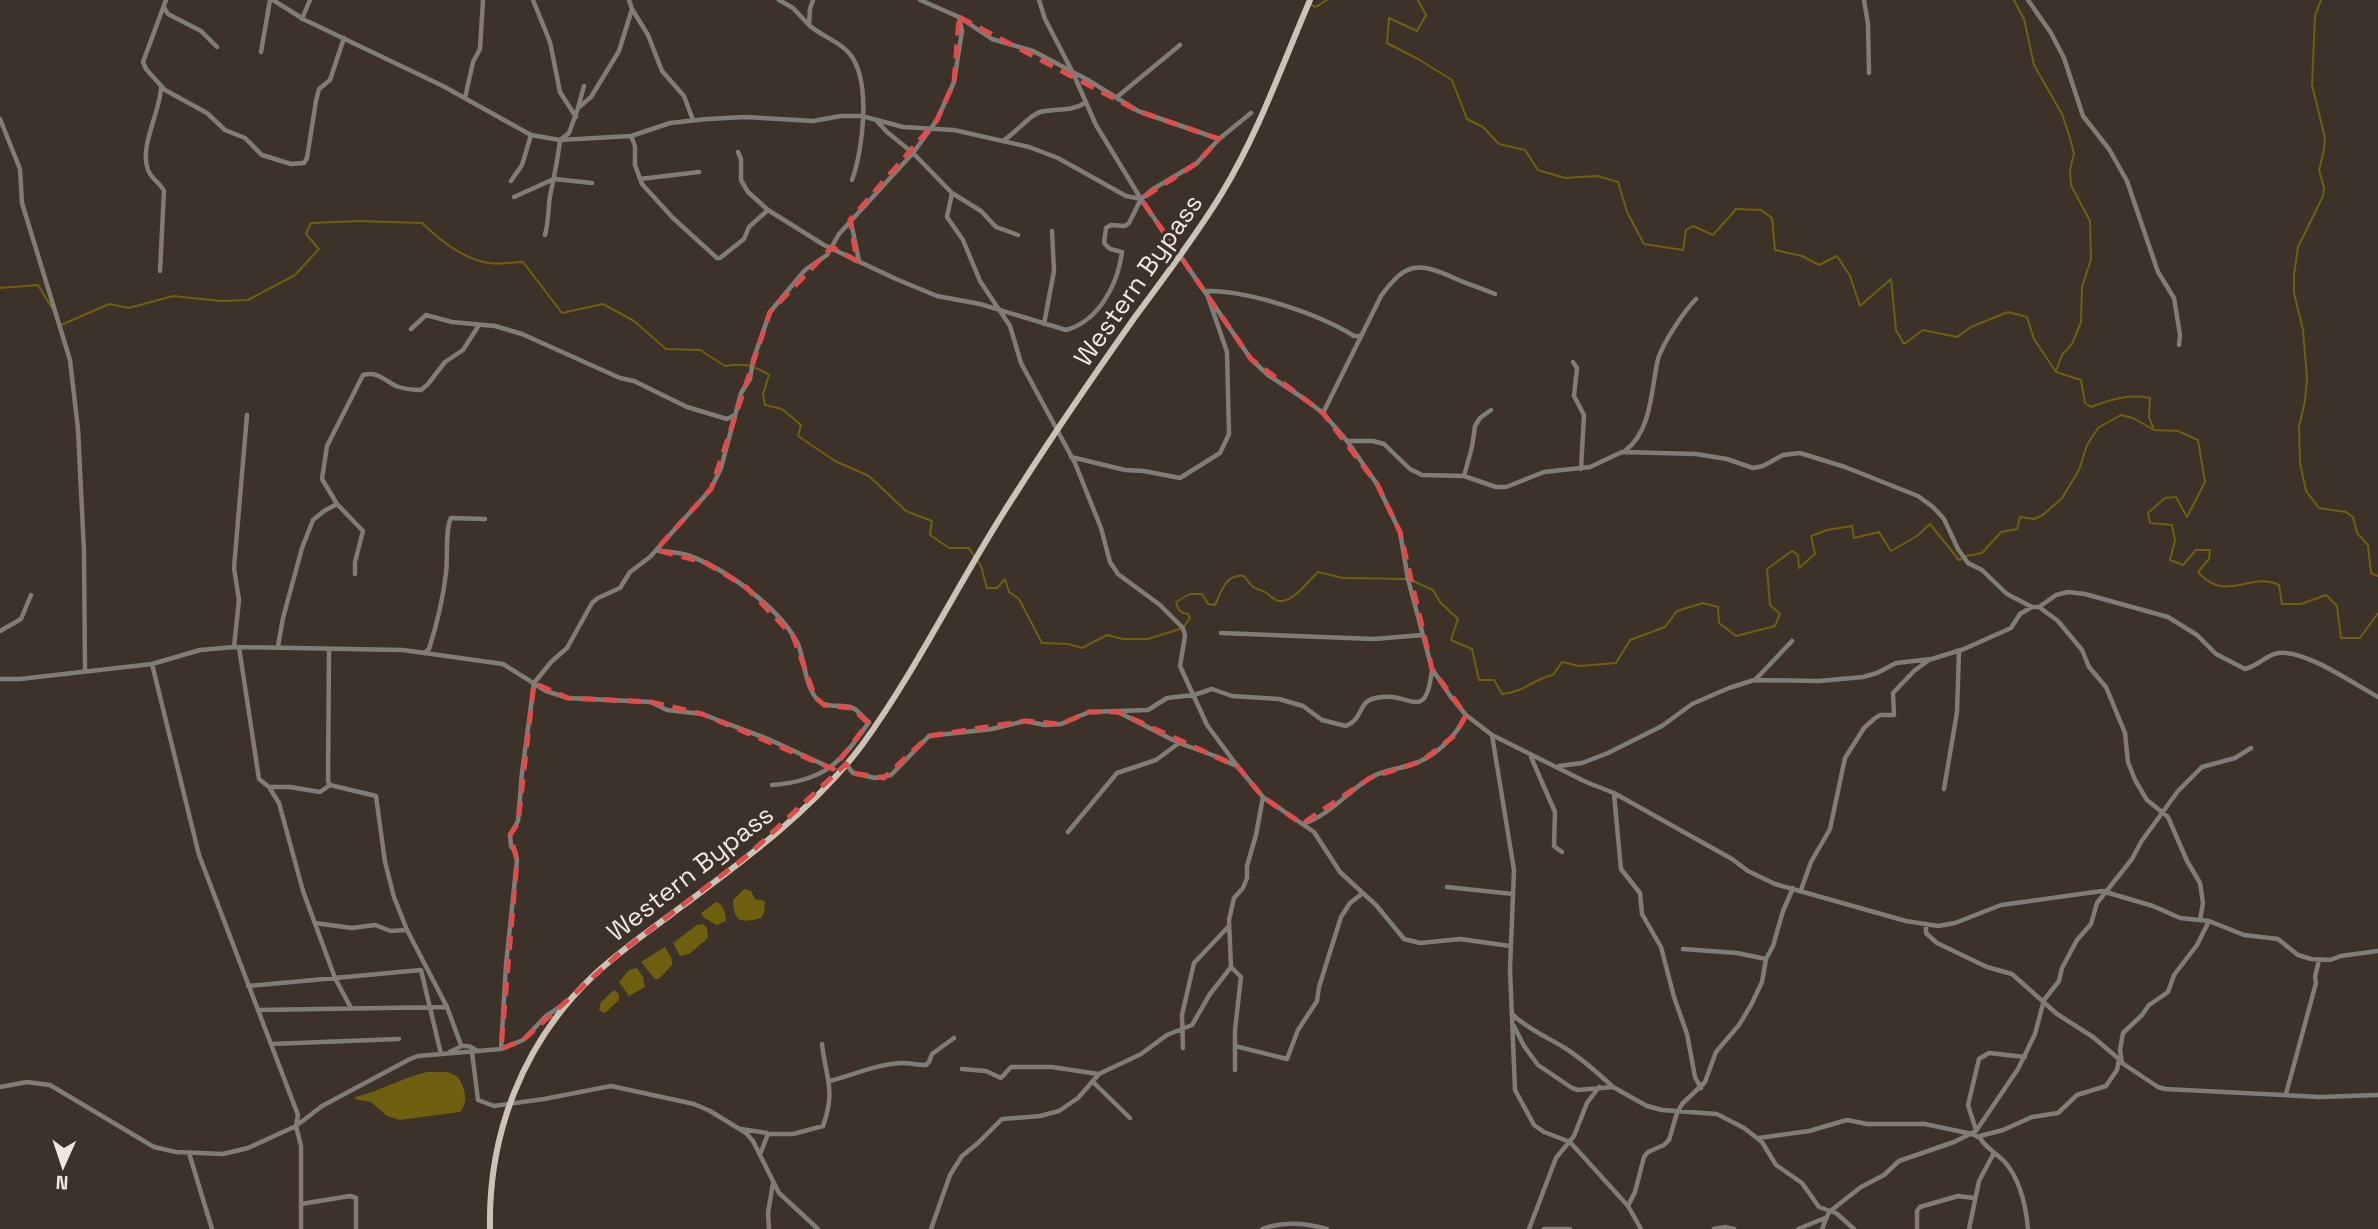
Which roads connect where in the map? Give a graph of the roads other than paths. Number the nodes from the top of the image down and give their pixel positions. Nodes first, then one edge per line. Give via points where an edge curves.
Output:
1 (166, 0) edge
2 (272, 0) edge
3 (310, 0) edge
4 (483, 0) edge
5 (533, 0) edge
6 (629, 0) edge
7 (779, 0) edge
8 (813, 0) edge
9 (920, 0) edge
10 (1039, 0) edge
11 (1310, 0) edge
12 (1864, 0) edge
13 (2028, 0) edge
14 (164, 8) junction
15 (632, 9) junction
16 (959, 17) junction
17 (302, 19) junction
18 (809, 25) junction
19 (344, 38) junction
20 (1180, 46) dead end
21 (217, 47) dead end
22 (261, 52) dead end
23 (1073, 73) junction
24 (1869, 73) dead end
25 (584, 86) dead end
26 (161, 87) junction
27 (1117, 97) junction
28 (465, 98) junction
29 (1085, 103) junction
30 (578, 108) junction
31 (1251, 113) dead end
32 (862, 116) junction
33 (576, 117) junction
34 (0, 119) edge
35 (693, 120) junction
36 (876, 120) junction
37 (931, 127) junction
38 (531, 135) junction
39 (631, 136) junction
40 (1219, 139) junction
41 (560, 140) junction
42 (1004, 140) junction
43 (738, 152) dead end
44 (913, 153) junction
45 (699, 172) dead end
46 (554, 179) junction
47 (640, 179) junction
48 (512, 180) dead end
49 (852, 180) dead end
50 (592, 183) dead end
51 (952, 193) junction
52 (514, 197) dead end
53 (1141, 200) junction
54 (768, 210) junction
55 (850, 220) junction
56 (1052, 231) dead end
57 (1018, 234) dead end
58 (545, 235) dead end
59 (832, 247) junction
60 (1181, 255) junction
61 (859, 262) junction
62 (160, 271) dead end
63 (1206, 291) junction
64 (1494, 293) dead end
65 (1696, 299) dead end
66 (1001, 312) junction
67 (1044, 324) junction
68 (479, 325) junction
69 (411, 330) dead end
70 (1359, 336) junction
71 (2179, 345) dead end
72 (1573, 362) dead end
73 (1491, 410) dead end
74 (1323, 413) junction
75 (247, 415) dead end
76 (736, 415) junction
77 (1057, 429) junction
78 (1347, 441) junction
79 (1622, 452) junction
80 (1071, 457) junction
81 (1581, 469) junction
82 (1464, 476) junction
83 (337, 503) junction
84 (485, 519) dead end
85 (656, 550) junction
86 (355, 575) dead end
87 (31, 595) dead end
88 (2032, 607) junction
89 (2039, 607) junction
90 (0, 631) edge
91 (1221, 633) dead end
92 (1422, 635) junction
93 (1791, 641) dead end
94 (278, 646) junction
95 (236, 647) junction
96 (329, 649) junction
97 (1958, 651) junction
98 (424, 654) junction
99 (1932, 659) junction
100 (1907, 662) junction
101 (152, 664) junction
102 (1433, 669) junction
103 (85, 671) junction
104 (1914, 671) junction
105 (0, 679) edge
106 (1754, 681) junction
107 (534, 683) junction
108 (1194, 695) junction
109 (2378, 697) edge
110 (1118, 712) junction
111 (1466, 715) junction
112 (1492, 735) junction
113 (1179, 743) junction
114 (2251, 748) dead end
115 (1531, 756) junction
116 (846, 764) junction
117 (1554, 766) junction
118 (1238, 767) junction
119 (831, 768) junction
120 (330, 785) junction
121 (772, 785) dead end
122 (269, 787) junction
123 (1944, 789) dead end
124 (1614, 793) junction
125 (1262, 797) junction
126 (2163, 812) junction
127 (1302, 824) junction
128 (1068, 832) dead end
129 (1562, 852) dead end
130 (1447, 887) dead end
131 (1793, 888) junction
132 (1801, 890) junction
133 (1363, 893) junction
134 (2106, 893) junction
135 (1513, 894) junction
136 (2200, 920) junction
137 (2209, 921) junction
138 (314, 923) junction
139 (1926, 924) junction
140 (1228, 926) junction
141 (407, 930) junction
142 (1510, 946) junction
143 (1683, 949) dead end
144 (2378, 951) edge
145 (1766, 959) junction
146 (2319, 960) junction
147 (1231, 967) junction
148 (335, 978) junction
149 (248, 986) junction
150 (570, 999) junction
151 (2044, 1000) junction
152 (428, 1006) junction
153 (447, 1007) junction
154 (351, 1008) junction
155 (258, 1010) junction
156 (1512, 1015) junction
157 (1513, 1025) junction
158 (1182, 1030) junction
159 (954, 1038) dead end
160 (399, 1039) dead end
161 (271, 1044) junction
162 (822, 1044) dead end
163 (461, 1045) junction
164 (1235, 1046) junction
165 (1184, 1048) dead end
166 (501, 1049) junction
167 (474, 1051) junction
168 (444, 1054) junction
169 (2025, 1057) junction
170 (2120, 1060) junction
171 (962, 1069) dead end
172 (1235, 1070) dead end
173 (1099, 1074) junction
174 (830, 1081) junction
175 (1093, 1082) junction
176 (0, 1087) edge
177 (1600, 1087) junction
178 (1613, 1087) junction
179 (1701, 1088) junction
180 (2286, 1094) junction
181 (2378, 1095) edge
182 (509, 1103) junction
183 (1679, 1110) junction
184 (1130, 1118) dead end
185 (296, 1126) junction
186 (740, 1129) junction
187 (768, 1133) junction
188 (1977, 1135) junction
189 (1758, 1139) junction
190 (1570, 1142) junction
191 (189, 1153) junction
192 (761, 1153) junction
193 (1994, 1153) junction
194 (773, 1182) junction
195 (1974, 1198) junction
196 (301, 1204) junction
197 (1628, 1206) junction
198 (1829, 1212) junction
199 (1826, 1218) junction
200 (212, 1229) edge
201 (301, 1229) edge
202 (356, 1229) edge
203 (490, 1229) edge
204 (769, 1229) edge
205 (818, 1229) edge
206 (931, 1229) edge
207 (1262, 1229) edge
208 (1327, 1229) edge
209 (1530, 1229) edge
210 (1544, 1229) edge
211 (1570, 1229) edge
212 (1641, 1229) edge
213 (1714, 1229) edge
214 (1734, 1229) edge
215 (1798, 1229) edge
216 (1822, 1229) edge
217 (1854, 1229) edge
218 (1917, 1229) edge
219 (1969, 1229) edge
220 (2028, 1229) edge

1 - 14 street
2 - 17 street
2 - 22 street
3 - 17 street
4 - 28 street via 480,49
5 - 33 street via 550,42 556,83
6 - 15 street
7 - 18 street
8 - 18 street
9 - 16 street
10 - 23 street
11 - 60 main road, Western Bypass via 1258,127
12 - 24 street
13 - 71 street via 2064,58 2083,116 2127,181 2158,272 2174,298
14 - 21 street
14 - 26 street via 144,62
15 - 30 street via 619,51 591,97
15 - 35 street via 662,71 687,101
16 - 23 street via 987,36 1033,51
16 - 37 street via 962,31 954,82
17 - 19 street
18 - 32 street via 851,56 860,77
19 - 26 street via 330,80 319,89 307,158 297,165 268,158 245,138 225,130 207,113
19 - 28 street
20 - 27 street
23 - 27 street
23 - 29 street
25 - 30 street
26 - 62 street via 146,155 149,174 164,191
27 - 40 street via 1138,111
28 - 38 street
29 - 42 street via 1036,114
29 - 53 street
30 - 33 street
31 - 40 street
32 - 35 street via 813,121
32 - 36 street
32 - 49 street
33 - 41 street
34 - 103 street via 20,169 22,202 70,360 85,551
35 - 39 street
36 - 37 street via 903,127
36 - 44 street
37 - 42 street
37 - 44 street
38 - 41 street
38 - 48 street
39 - 41 street
39 - 47 street
40 - 53 street via 1197,163
41 - 46 street
42 - 53 street via 1058,158
43 - 54 street via 745,189
44 - 51 street
44 - 55 street
45 - 47 street
46 - 50 street
46 - 52 street
46 - 58 street
47 - 54 street via 673,218 719,258 744,239 749,227
51 - 57 street via 996,227
51 - 66 street via 947,217
53 - 60 street
53 - 67 street via 1129,223 1106,228 1104,243 1122,252 1117,275 1100,307 1072,329
54 - 59 street
55 - 59 street
55 - 61 street
56 - 67 street via 1054,271
59 - 61 street
59 - 76 street via 770,312
60 - 63 street
60 - 77 main road, Western Bypass
61 - 66 street via 937,296
63 - 70 street via 1268,301
63 - 74 street via 1260,369
63 - 80 street via 1228,364 1229,434 1223,448 1180,478
64 - 70 street via 1434,268 1415,267 1393,280
65 - 79 street via 1661,351 1642,433
66 - 67 street
66 - 77 street via 1021,363
68 - 69 street via 426,315
68 - 76 street via 526,335 687,407 727,419
68 - 83 street via 463,350 445,362 421,390 395,385 372,373 363,375 327,446 322,479
70 - 74 street
72 - 81 street via 1577,368 1574,396 1584,415
73 - 82 street via 1475,426
74 - 78 street
75 - 95 street via 234,568 239,600
76 - 85 street via 711,489
77 - 80 street
77 - 116 main road, Western Bypass via 901,686
78 - 82 street via 1384,444 1422,475
78 - 92 street via 1395,520
79 - 81 street
79 - 88 street via 1696,454 1753,468 1783,455 1805,453 1892,484 1933,507 1968,563
80 - 108 street via 1113,568 1183,628 1179,663
81 - 82 street via 1544,472 1502,487
83 - 86 street via 363,531
83 - 94 street via 313,520
84 - 98 street via 451,517 448,522 441,606
85 - 107 street via 630,572 620,588 592,603 567,648
85 - 119 street via 706,563 746,587 793,636 815,697 824,705 852,708 869,722
87 - 90 street via 21,619
88 - 89 street
88 - 97 street via 2020,614 2011,628
89 - 109 street via 2063,593 2085,594 2168,617 2216,654 2245,669 2286,653 2321,664
89 - 126 street via 2058,621 2106,687 2135,780 2147,800
91 - 92 street via 1374,639
92 - 102 street
93 - 106 street
94 - 95 street
94 - 96 street
95 - 101 street via 200,650
95 - 122 street via 259,779
96 - 98 street
96 - 120 street
97 - 99 street
97 - 123 street via 1957,712
98 - 107 street via 503,664
99 - 100 street
99 - 104 street
100 - 104 street
100 - 106 street via 1842,680
101 - 103 street
101 - 149 street via 199,855
102 - 108 street via 1424,700 1374,698 1356,721 1346,726 1279,699 1232,696 1212,689
102 - 111 street
103 - 105 street
104 - 132 street via 1893,693 1894,715 1874,719 1845,758 1830,829
106 - 117 street via 1712,694 1662,726 1597,758
107 - 119 street via 568,698 651,702 667,710 702,714
107 - 166 street via 518,821 510,835 517,860
108 - 110 street via 1167,698 1148,710
108 - 118 street via 1207,725
110 - 113 street
110 - 116 street via 1089,712 1061,724 1026,721 929,736 884,778 853,773
111 - 112 street
111 - 127 street via 1455,735 1422,761 1370,778 1340,803
112 - 115 street
112 - 135 street via 1512,856
113 - 118 street
113 - 128 street via 1156,760 1117,773
114 - 126 street via 2235,758 2202,767
115 - 117 street
115 - 129 street via 1553,807 1553,842
116 - 150 main road, Western Bypass via 799,813 621,952
117 - 124 street
118 - 125 street
119 - 121 street via 820,775
120 - 122 street via 320,792
120 - 141 street via 376,796 385,862
122 - 138 street via 279,803
124 - 131 street via 1748,871
124 - 179 street via 1621,869 1640,893 1642,914 1661,947
125 - 127 street
125 - 140 street via 1247,878 1234,898
126 - 134 street
126 - 136 street via 2174,825 2203,892
127 - 133 street via 1314,832 1335,866
130 - 135 street
131 - 132 street
131 - 145 street
132 - 139 street
133 - 142 street via 1411,942 1460,939
133 - 164 street via 1341,917 1317,1001 1298,1030 1287,1059
134 - 136 street via 2180,918
134 - 139 street via 2001,905 1955,923
134 - 151 street via 2095,908 2088,931 2077,940 2062,968 2059,982
135 - 142 street
136 - 137 street
137 - 146 street via 2232,932 2278,939 2298,955
137 - 170 street via 2165,995 2123,1033
138 - 141 street
138 - 148 street
139 - 151 street via 1926,933 1937,943 1987,968 2012,974
140 - 147 street
140 - 158 street via 1194,963
141 - 153 street
142 - 156 street
143 - 145 street
144 - 146 street
145 - 179 street via 1751,1005 1716,1052
146 - 180 street
147 - 158 street via 1196,1020
147 - 164 street via 1241,977
148 - 149 street
148 - 152 street via 421,971
148 - 154 street
149 - 155 street
150 - 166 street via 523,1040
150 - 182 main road, Western Bypass via 531,1057
151 - 169 street
151 - 170 street
152 - 153 street
152 - 154 street
152 - 168 street
153 - 163 street
154 - 155 street
155 - 161 street
156 - 157 street
156 - 178 street via 1564,1047
157 - 177 street via 1543,1071 1572,1088
157 - 190 street via 1519,1099 1534,1125
158 - 165 street
158 - 173 street
159 - 174 street via 932,1054 926,1065 895,1063
160 - 161 street
161 - 185 street via 298,1115
162 - 174 street
163 - 167 street
163 - 168 street
164 - 172 street
166 - 167 street
167 - 168 street
167 - 182 street via 478,1100 494,1106
168 - 185 street via 410,1059 322,1106
169 - 188 street
169 - 188 street via 1990,1053 1979,1059 1968,1105
170 - 180 street via 2165,1089
170 - 188 street via 2106,1086 2077,1095 2058,1113
171 - 173 street via 1001,1078 1011,1067
173 - 175 street
174 - 187 street via 823,1126 793,1134
175 - 184 street
175 - 206 street via 1059,1111 998,1122 962,1156 950,1175
176 - 191 street via 27,1082 50,1085 154,1146
177 - 178 street
177 - 190 street via 1587,1102
178 - 183 street via 1647,1106
179 - 183 street
180 - 181 street
182 - 186 street via 611,1086 694,1104
182 - 203 main road, Western Bypass via 495,1156
183 - 189 street via 1717,1115
183 - 197 street via 1669,1140 1644,1157
185 - 191 street via 235,1152
185 - 196 street via 301,1146
186 - 187 street
186 - 192 street
187 - 192 street
188 - 189 street via 1925,1124 1875,1125 1847,1120
188 - 193 street
188 - 198 street via 1899,1161
189 - 198 street via 1776,1165
190 - 197 street
190 - 209 street via 1556,1158
191 - 200 street
192 - 194 street
193 - 195 street
193 - 220 street via 2013,1175
194 - 204 street
194 - 205 street via 793,1208
195 - 218 street via 1958,1196 1920,1207
195 - 219 street
196 - 201 street
196 - 202 street via 356,1198
197 - 212 street
198 - 199 street
198 - 217 street
199 - 215 street
199 - 216 street
207 - 208 street via 1299,1224
210 - 211 street
213 - 214 street

